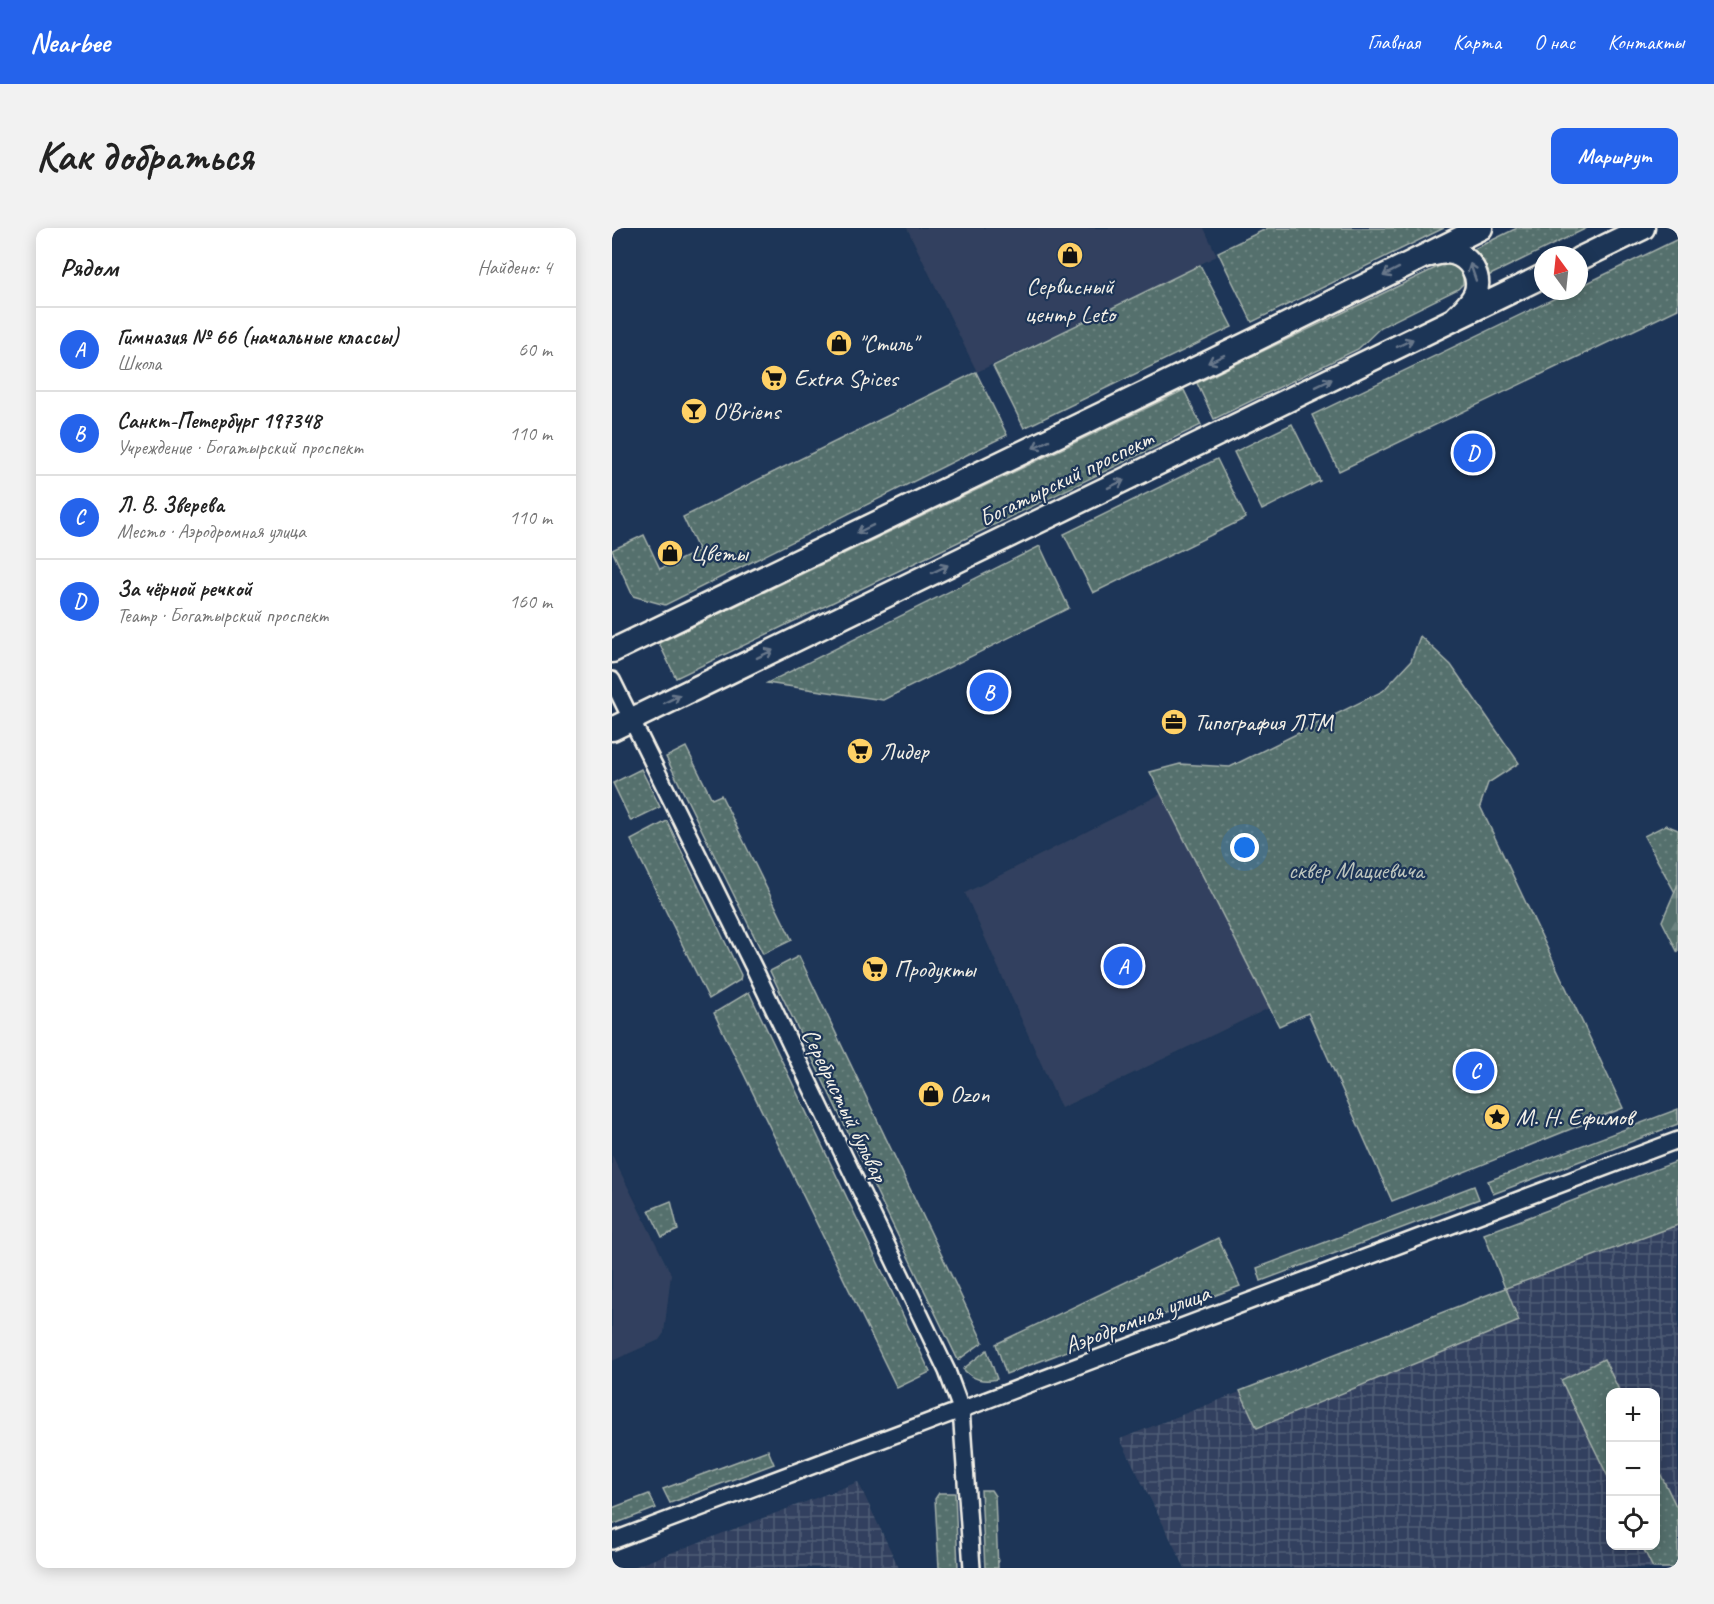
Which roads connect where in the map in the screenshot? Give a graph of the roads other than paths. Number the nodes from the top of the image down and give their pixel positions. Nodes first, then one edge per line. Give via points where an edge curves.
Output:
1 (1481, 228) edge
2 (1643, 228) edge
3 (1588, 255) edge
4 (1419, 258) junction
5 (1534, 280) edge
6 (1451, 321) junction
7 (612, 651) edge
8 (612, 680) edge
9 (622, 724) edge
10 (1678, 1140) edge
11 (961, 1409) junction
12 (612, 1541) edge
13 (972, 1568) edge

1 - 4 main road, Богатырский проспект
2 - 3 main road
6 -> 4 main road via 1468,306 1476,291 1474,269 1452,252
4 -> 7 main road, Богатырский проспект
5 - 6 main road, Богатырский проспект
9 -> 6 main road, Богатырский проспект
8 - 9 street, Серебристый бульвар
9 - 11 street, Серебристый бульвар via 754,968 947,1371
10 - 11 street, Аэродромная улица
11 - 12 street, Аэродромная улица
11 - 13 street, Серебристый бульвар

